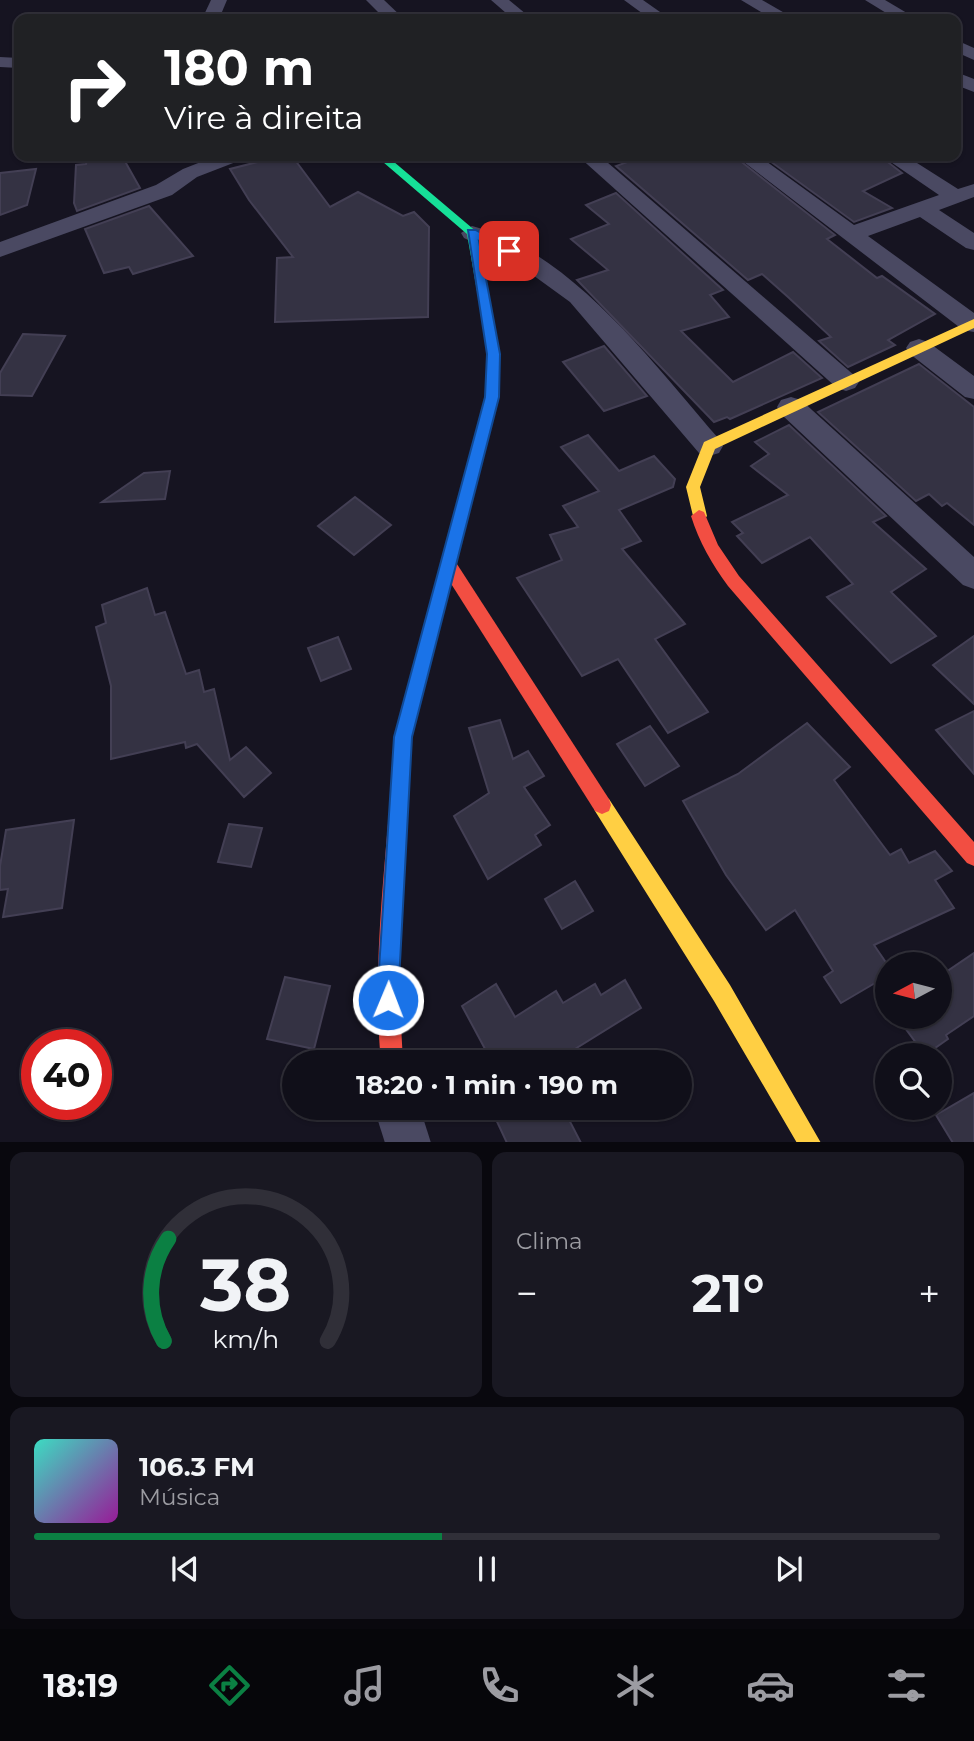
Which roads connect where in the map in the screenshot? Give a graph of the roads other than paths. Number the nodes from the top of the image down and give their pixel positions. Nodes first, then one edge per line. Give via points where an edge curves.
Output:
1 (374, 0) edge
2 (499, 0) edge
3 (632, 0) edge
4 (750, 0) edge
5 (873, 0) edge
6 (390, 14) edge
7 (517, 14) edge
8 (653, 14) edge
9 (777, 14) edge
10 (899, 14) edge
11 (221, 161) edge
12 (387, 161) edge
13 (594, 161) edge
14 (753, 161) edge
15 (902, 161) edge
16 (965, 194) edge
17 (923, 209) junction
18 (472, 233) junction
19 (851, 234) junction
20 (974, 243) edge
21 (0, 250) edge
22 (973, 323) edge
23 (919, 348) junction
24 (846, 382) junction
25 (974, 390) edge
26 (791, 407) junction
27 (709, 446) junction
28 (449, 566) junction
29 (974, 576) edge
30 (974, 856) edge
31 (390, 1050) edge
32 (401, 1120) edge
33 (408, 1142) edge
34 (809, 1142) edge

1 - 6 street
2 - 7 street
3 - 8 street
4 - 9 street
5 - 10 street
11 - 21 street via 164,190
12 - 18 street
13 - 24 street
14 - 19 street
15 - 16 street
16 - 17 street
17 - 19 street
17 - 20 street
18 - 27 street via 527,260 579,297
18 - 28 street via 494,354 492,397
19 - 22 street
22 - 23 street
23 - 24 street
23 - 25 street
24 - 26 street
26 - 27 street
26 - 29 street
27 - 30 street via 693,487 701,529 728,571 849,717
28 - 31 street via 403,737 389,934
28 - 34 street via 722,993
32 - 33 street

